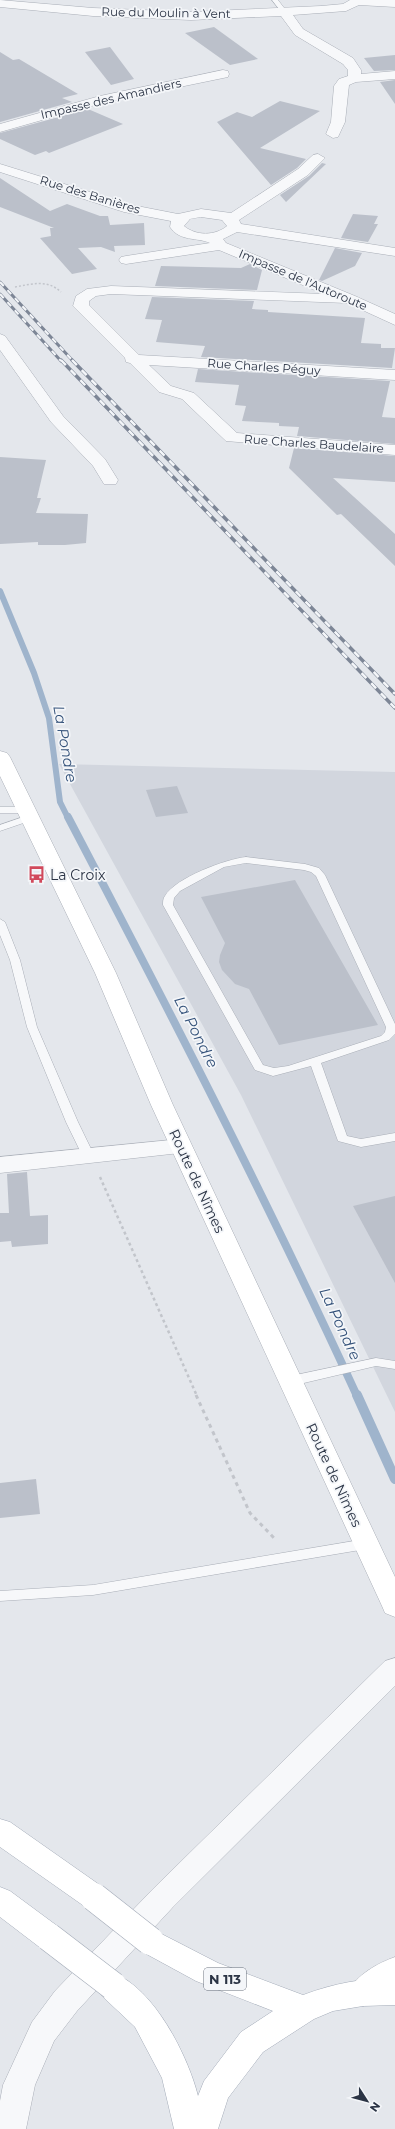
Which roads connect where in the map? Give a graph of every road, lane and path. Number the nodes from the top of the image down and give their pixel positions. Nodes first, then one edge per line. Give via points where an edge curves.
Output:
1 (275, 0) edge
2 (359, 0) edge
3 (395, 2) edge
4 (0, 3) edge
5 (285, 13) junction
6 (222, 74) dead end
7 (395, 75) edge
8 (354, 78) junction
9 (0, 128) edge
10 (333, 134) dead end
11 (318, 158) dead end
12 (0, 168) edge
13 (180, 219) junction
14 (233, 223) junction
15 (217, 241) junction
16 (395, 252) edge
17 (126, 260) dead end
18 (15, 287) dead end
19 (350, 299) junction
20 (81, 306) junction
21 (395, 320) edge
22 (0, 339) edge
23 (132, 359) junction
24 (395, 375) edge
25 (395, 450) edge
26 (110, 480) dead end
27 (0, 757) edge
28 (0, 810) edge
29 (29, 814) junction
30 (0, 828) edge
31 (0, 922) edge
32 (315, 1061) junction
33 (395, 1137) edge
34 (181, 1147) junction
35 (89, 1157) junction
36 (0, 1165) edge
37 (395, 1365) edge
38 (291, 1382) junction
39 (366, 1544) junction
40 (291, 1557) junction
41 (0, 1596) edge
42 (395, 1606) edge
43 (395, 1669) edge
44 (0, 1831) edge
45 (0, 1900) edge
46 (395, 1970) edge
47 (395, 1991) edge
48 (362, 1992) junction
49 (303, 2009) junction
50 (10, 2129) edge
51 (190, 2129) edge
52 (202, 2129) edge

1 - 5 lane
2 - 3 street
2 - 5 street, Rue du Moulin à Vent via 338,8
4 - 5 street, Rue du Moulin à Vent via 166,16
5 - 8 street via 299,32 351,64 355,70
6 - 9 street, Impasse des Amandiers via 104,99
7 - 8 street
8 - 10 street via 341,86 338,122
11 - 14 street via 303,172
12 - 13 street, Rue des Banières via 129,209
13 - 14 street via 201,213 219,214
13 - 15 street via 177,227 186,234
14 - 15 street via 227,233
14 - 16 street
15 - 17 street
15 - 19 street, Impasse de l'Autoroute
18 - 20 path via 51,284 68,301
19 - 20 street via 111,290 92,292 81,299
19 - 21 street, Impasse de l'Autoroute
20 - 23 street
22 - 26 street via 57,420 99,463
23 - 24 street, Rue Charles Péguy
23 - 25 street, Rue Charles Baudelaire via 166,389 188,396 232,438
27 - 29 street, Route de Nîmes
28 - 29 lane
29 - 30 lane
29 - 34 street, Route de Nîmes via 137,1041
31 - 35 lane via 15,960 32,1027
32 - 32 lane via 273,1072 259,1067 168,905 169,897 176,889 220,865 233,861 246,860 305,867 315,870 320,876 391,1027 390,1033 384,1038
32 - 33 lane via 342,1138 359,1144
34 - 35 street
34 - 38 street, Route de Nîmes
35 - 36 street
35 - 40 path via 98,1172 250,1513
37 - 38 lane via 376,1362
38 - 39 street, Route de Nîmes
39 - 40 lane
39 - 42 street, Route de Nîmes
40 - 41 lane via 92,1590
43 - 50 street via 163,1898 66,2001 43,2032 18,2085
44 - 49 street, N 113, bridge via 94,1897 150,1941 207,1972
45 - 51 street, bridge via 113,1986 146,2017 177,2076
46 - 48 street
47 - 48 street
48 - 49 street via 332,1998
49 - 52 street via 252,2042 215,2091

